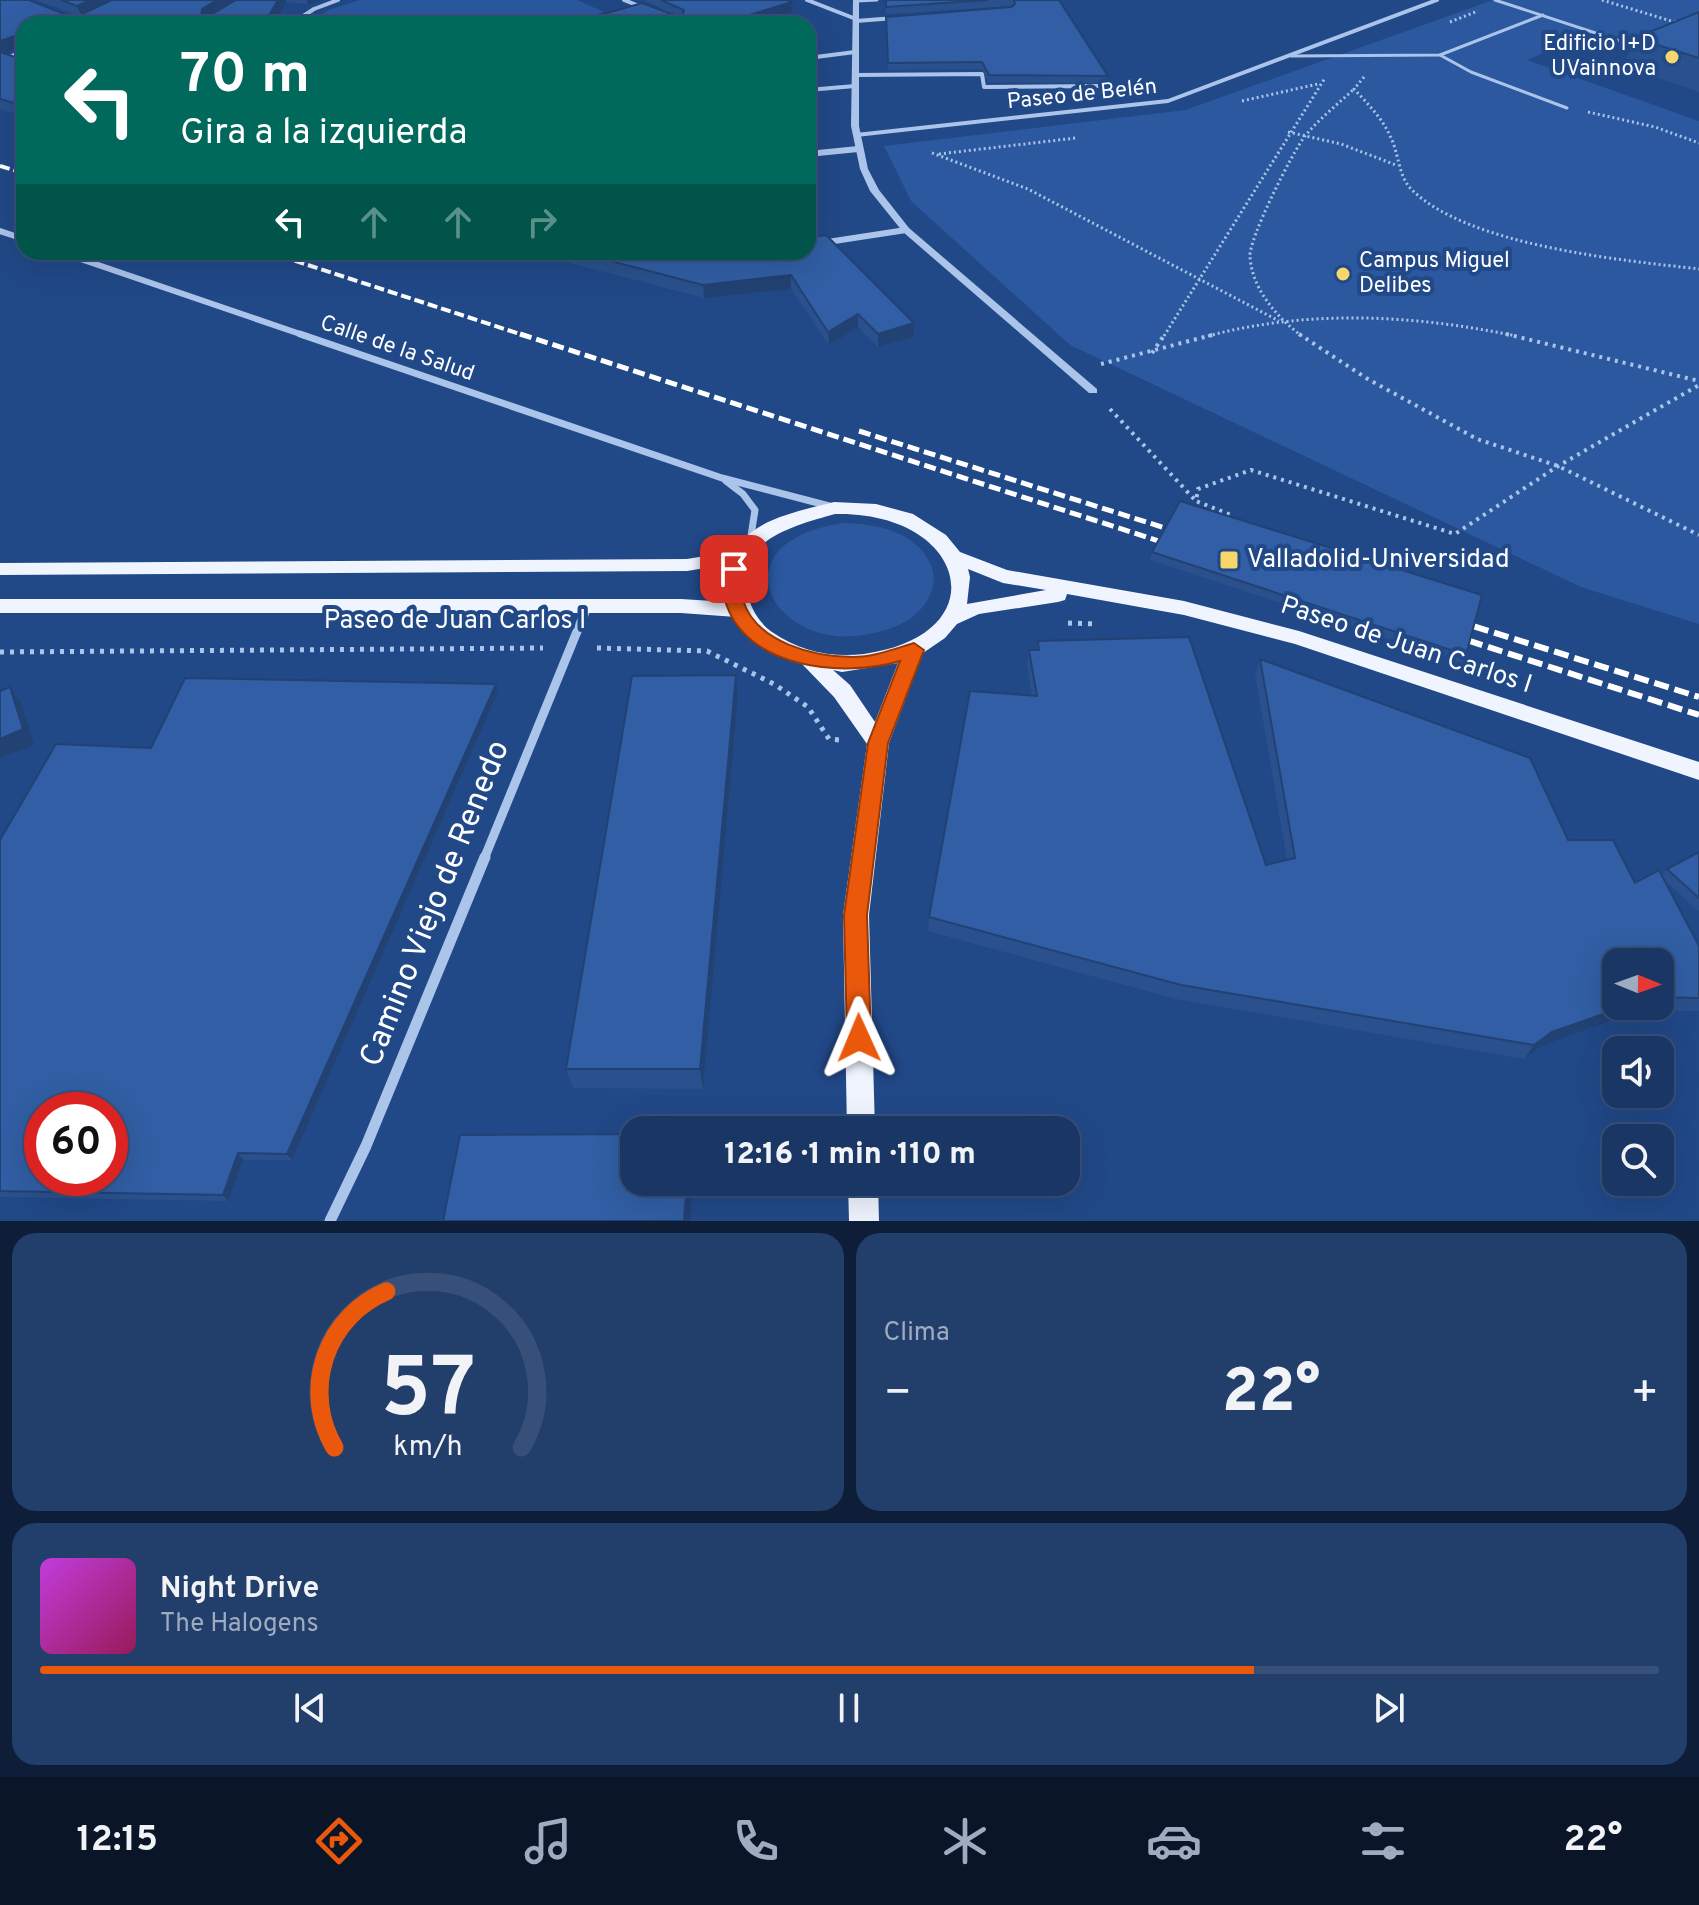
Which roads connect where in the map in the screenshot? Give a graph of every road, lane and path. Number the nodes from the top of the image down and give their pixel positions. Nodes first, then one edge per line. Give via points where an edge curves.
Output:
1 (338, 0) edge
2 (624, 0) edge
3 (807, 0) edge
4 (856, 0) edge
5 (877, 0) edge
6 (1437, 0) edge
7 (1495, 0) edge
8 (1602, 0) edge
9 (1502, 2) junction
10 (641, 7) junction
11 (628, 12) edge
12 (655, 13) edge
13 (1543, 15) junction
14 (303, 16) edge
15 (902, 17) edge
16 (856, 20) junction
17 (1445, 24) dead end
18 (1684, 24) edge
19 (1620, 41) dead end
20 (855, 52) junction
21 (1440, 55) junction
22 (1291, 56) junction
23 (816, 57) edge
24 (1360, 57) junction
25 (3, 58) edge
26 (15, 62) edge
27 (856, 75) junction
28 (855, 86) junction
29 (1101, 86) edge
30 (816, 89) edge
31 (1354, 89) junction
32 (1567, 108) joint
33 (1288, 132) junction
34 (856, 135) junction
35 (1305, 136) junction
36 (1699, 143) edge
37 (858, 149) junction
38 (816, 153) edge
39 (938, 154) dead end
40 (1397, 165) junction
41 (906, 230) junction
42 (816, 244) edge
43 (83, 260) edge
44 (1699, 269) edge
45 (1201, 280) junction
46 (1280, 321) junction
47 (1151, 354) junction
48 (1068, 371) junction
49 (1699, 383) edge
50 (1093, 391) joint
51 (1558, 466) junction
52 (722, 478) junction
53 (1196, 501) junction
54 (834, 508) junction
55 (1201, 513) edge
56 (1699, 535) edge
57 (745, 550) junction
58 (955, 557) junction
59 (0, 569) edge
60 (1090, 593) junction
61 (0, 606) edge
62 (587, 606) junction
63 (738, 610) junction
64 (952, 618) junction
65 (1064, 623) dead end
66 (1104, 624) dead end
67 (568, 648) junction
68 (914, 650) junction
69 (0, 652) edge
70 (810, 660) junction
71 (878, 743) junction
72 (1699, 771) edge
73 (861, 1116) edge
74 (863, 1196) edge
75 (330, 1221) edge
76 (864, 1221) edge

1 - 14 street
2 - 10 street
3 - 16 street
4 - 5 lane
4 - 16 street
6 - 22 street, Paseo de Belén
7 - 9 lane
8 - 18 path
9 - 13 lane
9 - 17 path
10 - 11 street
10 - 12 street
13 - 19 lane
13 - 21 lane
15 - 16 street
16 - 20 street
20 - 23 street
20 - 27 street
21 - 24 lane
21 - 32 lane
22 - 24 lane
22 - 34 street, Paseo de Belén via 1168,101
24 - 31 path via 1364,81
24 - 33 path via 1318,84
25 - 26 street
27 - 28 street
27 - 29 street via 982,74 984,87
28 - 30 street
28 - 34 street
31 - 35 path
31 - 40 path via 1392,140
32 - 36 path via 1655,127
33 - 35 path
33 - 45 path
34 - 37 street
35 - 40 path
35 - 46 path via 1277,186 1249,255 1256,280
37 - 38 street
37 - 41 street via 868,179
39 - 45 path via 1028,189
40 - 44 path via 1410,189 1478,226 1537,242
41 - 42 street
41 - 48 street
43 - 52 street, Calle de la Salud
45 - 46 path
45 - 47 path
46 - 47 path
46 - 49 path via 1425,319 1504,331
46 - 51 path via 1366,378 1477,439
47 - 48 path
48 - 50 street
49 - 51 path
50 - 53 path
51 - 53 path via 1455,534 1251,470 1198,489
51 - 56 path
52 - 54 street, Calle de la Salud
52 - 57 street, Calle de la Salud via 755,510
53 - 55 path via 1231,515 1227,520
54 - 57 main road via 774,524
54 - 58 main road via 876,510 915,522
57 - 59 main road via 687,565
57 - 63 main road via 732,583
58 - 60 main road, Paseo de Juan Carlos I via 1003,576
58 - 64 main road via 962,581
60 - 64 main road, Paseo de Juan Carlos I via 1006,601
60 - 72 main road, Paseo de Juan Carlos I via 1184,608 1299,638
61 - 62 main road, Paseo de Juan Carlos I
62 - 63 main road, Paseo de Juan Carlos I
62 - 67 street, Camino Viejo de Renedo
63 - 70 main road via 765,640
64 - 68 main road
65 - 66 path
67 - 69 path, Paseo de Juan Carlos I
67 - 71 path, Paseo de Juan Carlos I via 707,651 808,707 829,739
67 - 75 street, Camino Viejo de Renedo via 366,1146
68 - 70 main road via 853,664
68 - 71 main road
70 - 71 main road via 842,691
71 - 73 main road via 856,915
74 - 76 main road

